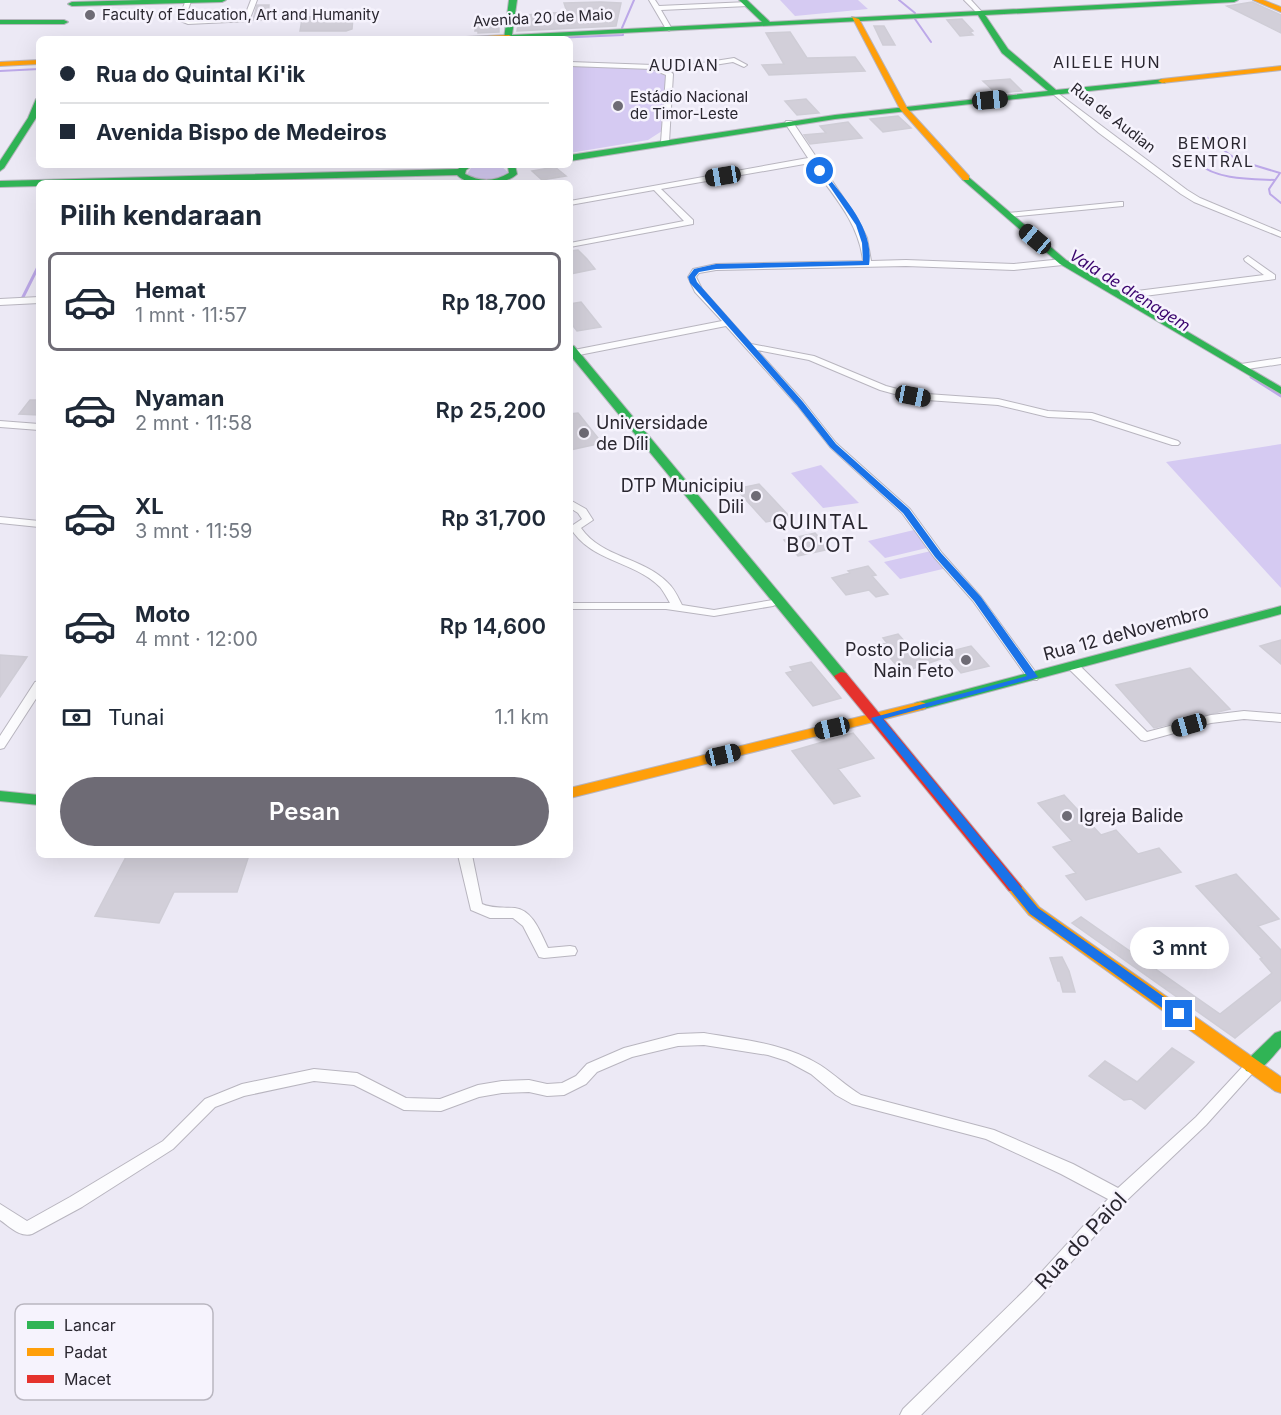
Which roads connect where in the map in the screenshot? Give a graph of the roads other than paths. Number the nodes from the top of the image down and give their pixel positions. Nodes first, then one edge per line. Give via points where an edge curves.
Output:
1 (222, 0) edge
2 (254, 0) edge
3 (513, 0) edge
4 (652, 0) edge
5 (967, 0) edge
6 (1234, 0) edge
7 (1257, 0) edge
8 (188, 1) edge
9 (72, 2) edge
10 (746, 2) edge
11 (657, 9) junction
12 (1281, 10) edge
13 (980, 13) junction
14 (855, 19) junction
15 (0, 22) edge
16 (64, 22) junction
17 (767, 23) junction
18 (669, 29) junction
19 (62, 36) edge
20 (509, 36) edge
21 (541, 36) edge
22 (36, 62) edge
23 (0, 64) edge
24 (573, 64) edge
25 (744, 65) dead end
26 (1281, 69) edge
27 (665, 71) junction
28 (1055, 93) junction
29 (36, 108) edge
30 (904, 109) junction
31 (789, 123) junction
32 (664, 142) junction
33 (573, 157) edge
34 (812, 160) junction
35 (0, 168) edge
36 (511, 168) edge
37 (465, 169) edge
38 (124, 180) edge
39 (468, 180) edge
40 (500, 180) edge
41 (36, 183) edge
42 (0, 184) edge
43 (655, 187) junction
44 (573, 201) edge
45 (1120, 204) dead end
46 (1008, 215) junction
47 (1281, 234) edge
48 (573, 244) edge
49 (1248, 259) dead end
50 (867, 263) junction
51 (1059, 263) junction
52 (1121, 296) junction
53 (36, 300) edge
54 (0, 302) edge
55 (727, 323) junction
56 (749, 346) junction
57 (573, 350) edge
58 (573, 351) edge
59 (1281, 361) edge
60 (1241, 367) junction
61 (1281, 391) edge
62 (0, 424) edge
63 (36, 427) edge
64 (1174, 442) dead end
65 (573, 505) edge
66 (0, 520) edge
67 (36, 524) edge
68 (773, 603) dead end
69 (573, 606) edge
70 (678, 607) junction
71 (1281, 610) edge
72 (1073, 666) junction
73 (1033, 677) junction
74 (36, 690) edge
75 (876, 718) junction
76 (1281, 718) edge
77 (0, 745) edge
78 (573, 792) edge
79 (0, 796) edge
80 (36, 800) edge
81 (466, 858) edge
82 (570, 951) dead end
83 (1281, 1037) edge
84 (1252, 1066) junction
85 (1281, 1086) edge
86 (1119, 1197) junction
87 (0, 1211) edge
88 (909, 1415) edge

1 - 8 main road
2 - 8 street via 248,20 188,22 181,20
3 - 20 main road
4 - 11 street
5 - 13 street
6 - 13 main road, Avenida 20 de Maio
7 - 12 main road
8 - 9 main road
9 - 16 main road
10 - 11 street
10 - 17 main road
11 - 18 street
13 - 14 main road, Avenida 20 de Maio
13 - 28 main road, Rua de Audian via 1005,51
14 - 17 main road, Avenida 20 de Maio
14 - 30 main road
15 - 16 main road
16 - 19 main road
17 - 18 main road, Avenida 20 de Maio
18 - 21 main road, Avenida 20 de Maio
22 - 23 main road
24 - 27 street via 640,66
25 - 27 street via 734,60
26 - 28 main road
27 - 32 street via 670,74
28 - 30 main road
28 - 47 street, Rua de Audian via 1191,196
29 - 35 main road
30 - 31 main road
30 - 46 main road via 970,183
31 - 32 main road
31 - 34 street
32 - 33 main road
34 - 43 street
34 - 50 street via 860,225
36 - 40 main road via 513,174
37 - 38 main road
37 - 39 main road via 461,175
41 - 42 main road
43 - 44 street
43 - 48 street via 690,222
45 - 46 street
46 - 51 main road
49 - 52 street via 1272,277
50 - 51 street via 1014,267
50 - 55 street via 716,267 696,271 694,283
51 - 52 main road
52 - 60 main road
53 - 54 street
55 - 56 street
55 - 57 street
56 - 64 street via 811,358 913,396 998,402 1048,414 1092,416
56 - 73 street via 833,445 906,511
58 - 75 main road
59 - 60 street
60 - 61 main road
62 - 63 street
65 - 70 street via 588,520 575,527 579,534 601,551 662,583
66 - 67 street
68 - 70 street via 714,613
69 - 70 street
71 - 72 main road, Rua 12 deNovembro
72 - 73 main road, Rua 12 deNovembro
72 - 76 street via 1145,737 1211,719 1244,715
73 - 75 main road, Rua 12 deNovembro
74 - 77 street
75 - 78 main road, Rua 12 deNovembro
75 - 84 main road via 1034,911
79 - 80 main road
81 - 82 street via 476,908 490,913 516,913 528,923 544,953
83 - 84 main road
84 - 85 main road
84 - 86 street, Rua do Paiol via 1201,1121
86 - 87 street via 989,1134 857,1100 792,1057 759,1047 704,1039 678,1040 628,1052 591,1068 581,1080 564,1089 502,1087 441,1105 404,1104 357,1079 334,1075 314,1075 242,1090 210,1103 168,1145 26,1229
86 - 88 street, Rua do Paiol via 1033,1293

